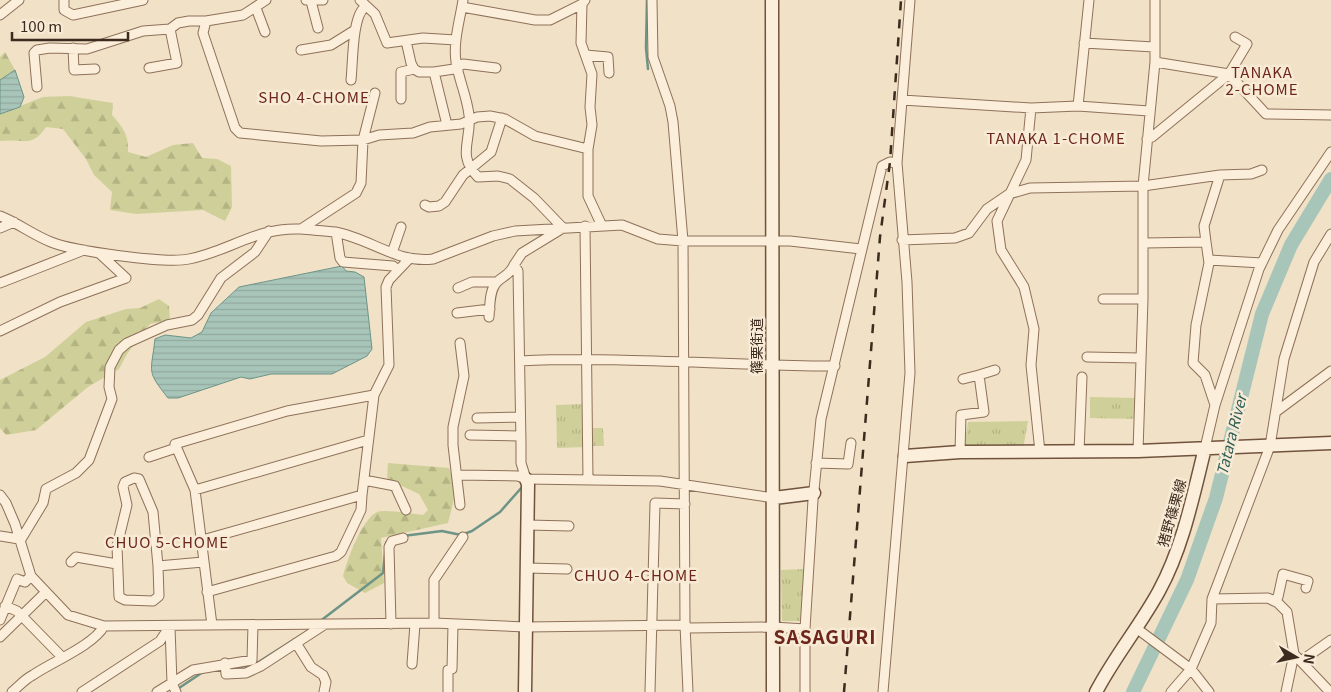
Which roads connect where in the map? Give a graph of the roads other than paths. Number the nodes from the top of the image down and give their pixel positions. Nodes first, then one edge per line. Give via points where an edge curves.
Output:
1 (19, 0) edge
2 (64, 0) edge
3 (144, 0) edge
4 (266, 0) edge
5 (308, 0) edge
6 (324, 0) edge
7 (652, 0) edge
8 (772, 0) edge
9 (910, 0) edge
10 (1089, 0) edge
11 (1156, 0) edge
12 (583, 2) edge
13 (363, 4) edge
14 (463, 4) edge
15 (256, 8) junction
16 (0, 15) edge
17 (206, 21) junction
18 (170, 28) junction
19 (318, 28) dead end
20 (355, 30) junction
21 (265, 32) dead end
22 (1235, 37) dead end
23 (456, 40) junction
24 (406, 41) junction
25 (1084, 43) junction
26 (1154, 47) junction
27 (73, 48) junction
28 (301, 50) dead end
29 (586, 55) junction
30 (1155, 62) junction
31 (457, 66) junction
32 (149, 68) dead end
33 (496, 68) dead end
34 (95, 69) dead end
35 (414, 69) junction
36 (434, 72) junction
37 (609, 73) dead end
38 (1229, 74) junction
39 (351, 80) dead end
40 (37, 87) dead end
41 (375, 94) dead end
42 (401, 99) dead end
43 (902, 100) junction
44 (1078, 106) junction
45 (1031, 108) junction
46 (1150, 111) junction
47 (1331, 115) edge
48 (502, 118) junction
49 (469, 119) junction
50 (447, 126) junction
51 (1147, 139) junction
52 (363, 140) junction
53 (588, 149) junction
54 (1331, 152) edge
55 (896, 163) junction
56 (469, 169) junction
57 (1262, 170) dead end
58 (1220, 175) junction
59 (1143, 186) junction
60 (1009, 194) junction
61 (425, 205) dead end
62 (0, 216) edge
63 (14, 222) junction
64 (585, 226) junction
65 (602, 226) junction
66 (401, 227) dead end
67 (0, 228) edge
68 (563, 228) junction
69 (301, 229) junction
70 (270, 230) junction
71 (336, 232) junction
72 (1331, 234) edge
73 (902, 240) junction
74 (683, 241) junction
75 (772, 241) junction
76 (1144, 242) junction
77 (1206, 242) junction
78 (861, 249) junction
79 (84, 250) junction
80 (99, 252) junction
81 (392, 253) junction
82 (410, 258) junction
83 (1209, 260) junction
84 (1262, 263) junction
85 (514, 266) junction
86 (398, 270) junction
87 (497, 282) junction
88 (0, 283) edge
89 (458, 288) dead end
90 (1104, 299) dead end
91 (1143, 299) junction
92 (457, 313) dead end
93 (0, 330) edge
94 (460, 342) dead end
95 (1087, 357) dead end
96 (586, 358) junction
97 (1141, 358) junction
98 (520, 361) junction
99 (684, 363) junction
100 (772, 366) junction
101 (835, 366) junction
102 (995, 370) dead end
103 (1331, 371) edge
104 (979, 375) junction
105 (1082, 377) dead end
106 (963, 379) dead end
107 (374, 395) junction
108 (1215, 405) junction
109 (1277, 412) junction
110 (520, 417) junction
111 (477, 418) dead end
112 (470, 435) dead end
113 (520, 436) junction
114 (368, 440) junction
115 (851, 443) dead end
116 (1331, 443) edge
117 (1268, 446) junction
118 (176, 448) junction
119 (1207, 448) junction
120 (1138, 450) junction
121 (960, 452) junction
122 (1040, 452) junction
123 (1079, 452) junction
124 (905, 456) junction
125 (149, 457) dead end
126 (816, 463) junction
127 (458, 475) junction
128 (526, 479) junction
129 (364, 480) junction
130 (588, 480) junction
131 (686, 484) junction
132 (195, 490) junction
133 (814, 493) junction
134 (0, 495) edge
135 (362, 495) junction
136 (774, 498) junction
137 (685, 504) junction
138 (460, 505) dead end
139 (406, 510) dead end
140 (528, 524) junction
141 (569, 526) dead end
142 (0, 536) edge
143 (463, 537) dead end
144 (403, 538) dead end
145 (200, 539) junction
146 (20, 540) junction
147 (71, 562) dead end
148 (203, 562) junction
149 (118, 564) junction
150 (158, 566) junction
151 (527, 568) junction
152 (568, 569) dead end
153 (32, 576) junction
154 (1306, 588) dead end
155 (46, 592) junction
156 (207, 592) junction
157 (1212, 599) junction
158 (1274, 601) junction
159 (5, 606) junction
160 (22, 616) junction
161 (0, 620) edge
162 (391, 624) junction
163 (415, 624) junction
164 (434, 624) junction
165 (453, 624) junction
166 (212, 625) junction
167 (253, 625) junction
168 (324, 625) junction
169 (652, 625) junction
170 (104, 626) junction
171 (170, 626) junction
172 (685, 626) junction
173 (526, 627) junction
174 (773, 627) junction
175 (805, 629) junction
176 (1139, 630) junction
177 (0, 637) edge
178 (1331, 640) edge
179 (296, 643) junction
180 (1294, 654) junction
181 (62, 658) junction
182 (1301, 661) junction
183 (225, 663) junction
184 (412, 664) dead end
185 (1191, 669) junction
186 (172, 683) junction
187 (12, 692) edge
188 (82, 692) edge
189 (157, 692) edge
190 (176, 692) edge
191 (324, 692) edge
192 (448, 692) edge
193 (525, 692) edge
194 (650, 692) edge
195 (688, 692) edge
196 (773, 692) edge
197 (805, 692) edge
198 (883, 692) edge
199 (1096, 692) edge
200 (1170, 692) edge
201 (1209, 692) edge
202 (1286, 692) edge
203 (1330, 692) edge

1 - 16 street
2 - 3 street via 64,10 73,15
4 - 15 street
5 - 6 street
5 - 19 street
7 - 74 street via 653,57 673,122
8 - 75 main road, 篠栗街道
9 - 43 street
10 - 25 street
11 - 26 street
12 - 14 street via 550,20 535,20
12 - 29 street via 581,42
13 - 20 street
13 - 24 street via 375,14 387,43
14 - 23 street
15 - 17 street via 244,15
15 - 21 street
17 - 18 street via 178,23
17 - 52 street via 203,33 234,128 240,134 321,141
18 - 27 street via 142,31 113,39 99,47
18 - 32 street via 177,63
20 - 28 street via 331,46
20 - 39 street
22 - 38 street via 1247,44
23 - 24 street via 423,38
23 - 31 street
24 - 35 street
25 - 26 street
25 - 44 street
26 - 30 street
27 - 34 street via 74,70
27 - 40 street via 37,50 34,53
29 - 37 street via 608,57
29 - 53 street via 592,74 592,124
30 - 38 street
30 - 46 street
31 - 33 street
31 - 36 street
31 - 49 street
35 - 36 street
35 - 42 street via 401,72
36 - 50 street
38 - 47 street via 1266,114
38 - 51 street
41 - 52 street
43 - 45 street
43 - 55 street
44 - 45 street
44 - 46 street
45 - 60 street via 1026,160
46 - 51 street
48 - 49 street
48 - 53 street via 535,136
48 - 56 street via 491,152
49 - 50 street
49 - 56 street via 466,158
50 - 52 street
51 - 59 street
52 - 69 street via 361,183 356,193
53 - 65 street via 588,196
54 - 84 street via 1278,230
55 - 73 street
55 - 78 street via 882,166
56 - 61 street via 445,202 439,206
56 - 68 street via 478,177 510,179
57 - 58 street via 1251,174
58 - 59 street
58 - 77 street via 1204,226
59 - 60 street via 1030,188
59 - 76 street
60 - 73 street via 987,209 969,233 955,238
60 - 122 street via 997,221 1001,250 1024,287 1034,329 1031,365
62 - 63 street
63 - 67 street
63 - 79 street via 52,243
64 - 65 street
64 - 68 street
64 - 96 street
65 - 74 street via 622,225 658,239
66 - 81 street
68 - 82 street via 514,231 433,259
68 - 85 street via 522,253
69 - 70 street
69 - 71 street
70 - 80 street via 188,260
70 - 146 street via 254,252 221,278 192,320 167,324 118,350 110,367 112,399 89,460 76,473 46,489 43,503
71 - 81 street
71 - 86 street via 343,262 393,266
72 - 109 street via 1314,262 1284,360
73 - 124 street via 910,373
74 - 75 street
74 - 99 street
75 - 78 street
75 - 100 main road, 篠栗街道
76 - 77 street
76 - 91 street
77 - 83 street
78 - 101 street
79 - 80 street
79 - 88 street
80 - 93 street via 126,278 60,302
81 - 82 street
82 - 86 street
83 - 84 street
83 - 108 street via 1196,325 1193,363 1205,375
84 - 108 street
85 - 87 street
85 - 98 street via 518,271
86 - 107 street via 386,288 389,365
87 - 89 street via 472,282
87 - 92 street via 489,313
90 - 91 street
91 - 97 street
94 - 127 street via 464,376 453,427
95 - 97 street
96 - 98 street
96 - 99 street
96 - 130 street
97 - 120 street
98 - 110 street
99 - 100 street
99 - 131 street
100 - 101 street
100 - 136 main road, 篠栗街道
101 - 126 street via 821,419
102 - 104 street
103 - 109 street
104 - 106 street
104 - 121 street via 984,412 961,415
105 - 123 street
107 - 114 street
107 - 118 street via 287,411 175,444
108 - 119 street
109 - 117 street
110 - 111 street
110 - 113 street
112 - 113 street
113 - 128 street via 521,463
114 - 129 street
114 - 132 street
115 - 126 street via 848,464
116 - 117 main road
117 - 119 main road
117 - 157 street
118 - 125 street
118 - 132 street
119 - 120 main road
119 - 176 main road, 猪野篠栗線 via 1178,549
120 - 123 main road
121 - 122 main road
121 - 124 main road
122 - 123 main road
124 - 198 street
126 - 133 street
127 - 128 street via 518,476
127 - 138 street
128 - 130 street
128 - 140 main road
129 - 135 street
129 - 139 street via 395,486
130 - 131 street
131 - 136 street
131 - 137 street
132 - 145 street
133 - 136 main road
133 - 175 street
134 - 146 street
135 - 145 street
135 - 156 street via 361,510 336,556
136 - 174 main road, 篠栗街道
137 - 169 street via 655,503
137 - 172 street
140 - 141 street
140 - 151 main road
142 - 146 street
143 - 164 street via 434,580
144 - 162 street via 394,539 389,546
145 - 148 street
146 - 153 street
147 - 149 street via 76,557
148 - 150 street
148 - 156 street
149 - 150 street via 119,597 125,600 153,601 159,596
149 - 150 street via 117,546 127,505 123,487 124,482 134,478 139,479 153,512
151 - 152 street
151 - 173 main road
153 - 155 street
153 - 159 street via 25,582 17,579
154 - 158 street via 1308,581 1283,574 1278,597
155 - 160 street
155 - 170 street via 68,615
156 - 166 street
157 - 158 street via 1268,598
157 - 185 street via 1211,623
158 - 180 street via 1287,612
159 - 160 street
159 - 161 street
160 - 177 street
160 - 181 street
162 - 163 street
162 - 168 street
163 - 164 street
163 - 184 street
164 - 165 street
165 - 173 street
165 - 192 street
166 - 167 street
166 - 171 street
167 - 168 street
167 - 183 street via 252,660
168 - 179 street
169 - 172 street
169 - 173 street
169 - 194 street
170 - 171 street
170 - 181 street via 101,632
171 - 186 street
171 - 188 street via 160,641
172 - 174 street
172 - 195 street
173 - 193 main road
174 - 175 street
174 - 196 main road, 篠栗街道
175 - 197 street
176 - 185 street
176 - 199 main road, 猪野篠栗線
178 - 182 street
179 - 183 street via 246,673 221,675
179 - 191 street via 311,667 323,675
180 - 182 street
180 - 202 street
181 - 187 street via 31,676
182 - 203 street
183 - 186 street via 193,670
185 - 200 street
185 - 201 street
186 - 189 street
186 - 190 street

